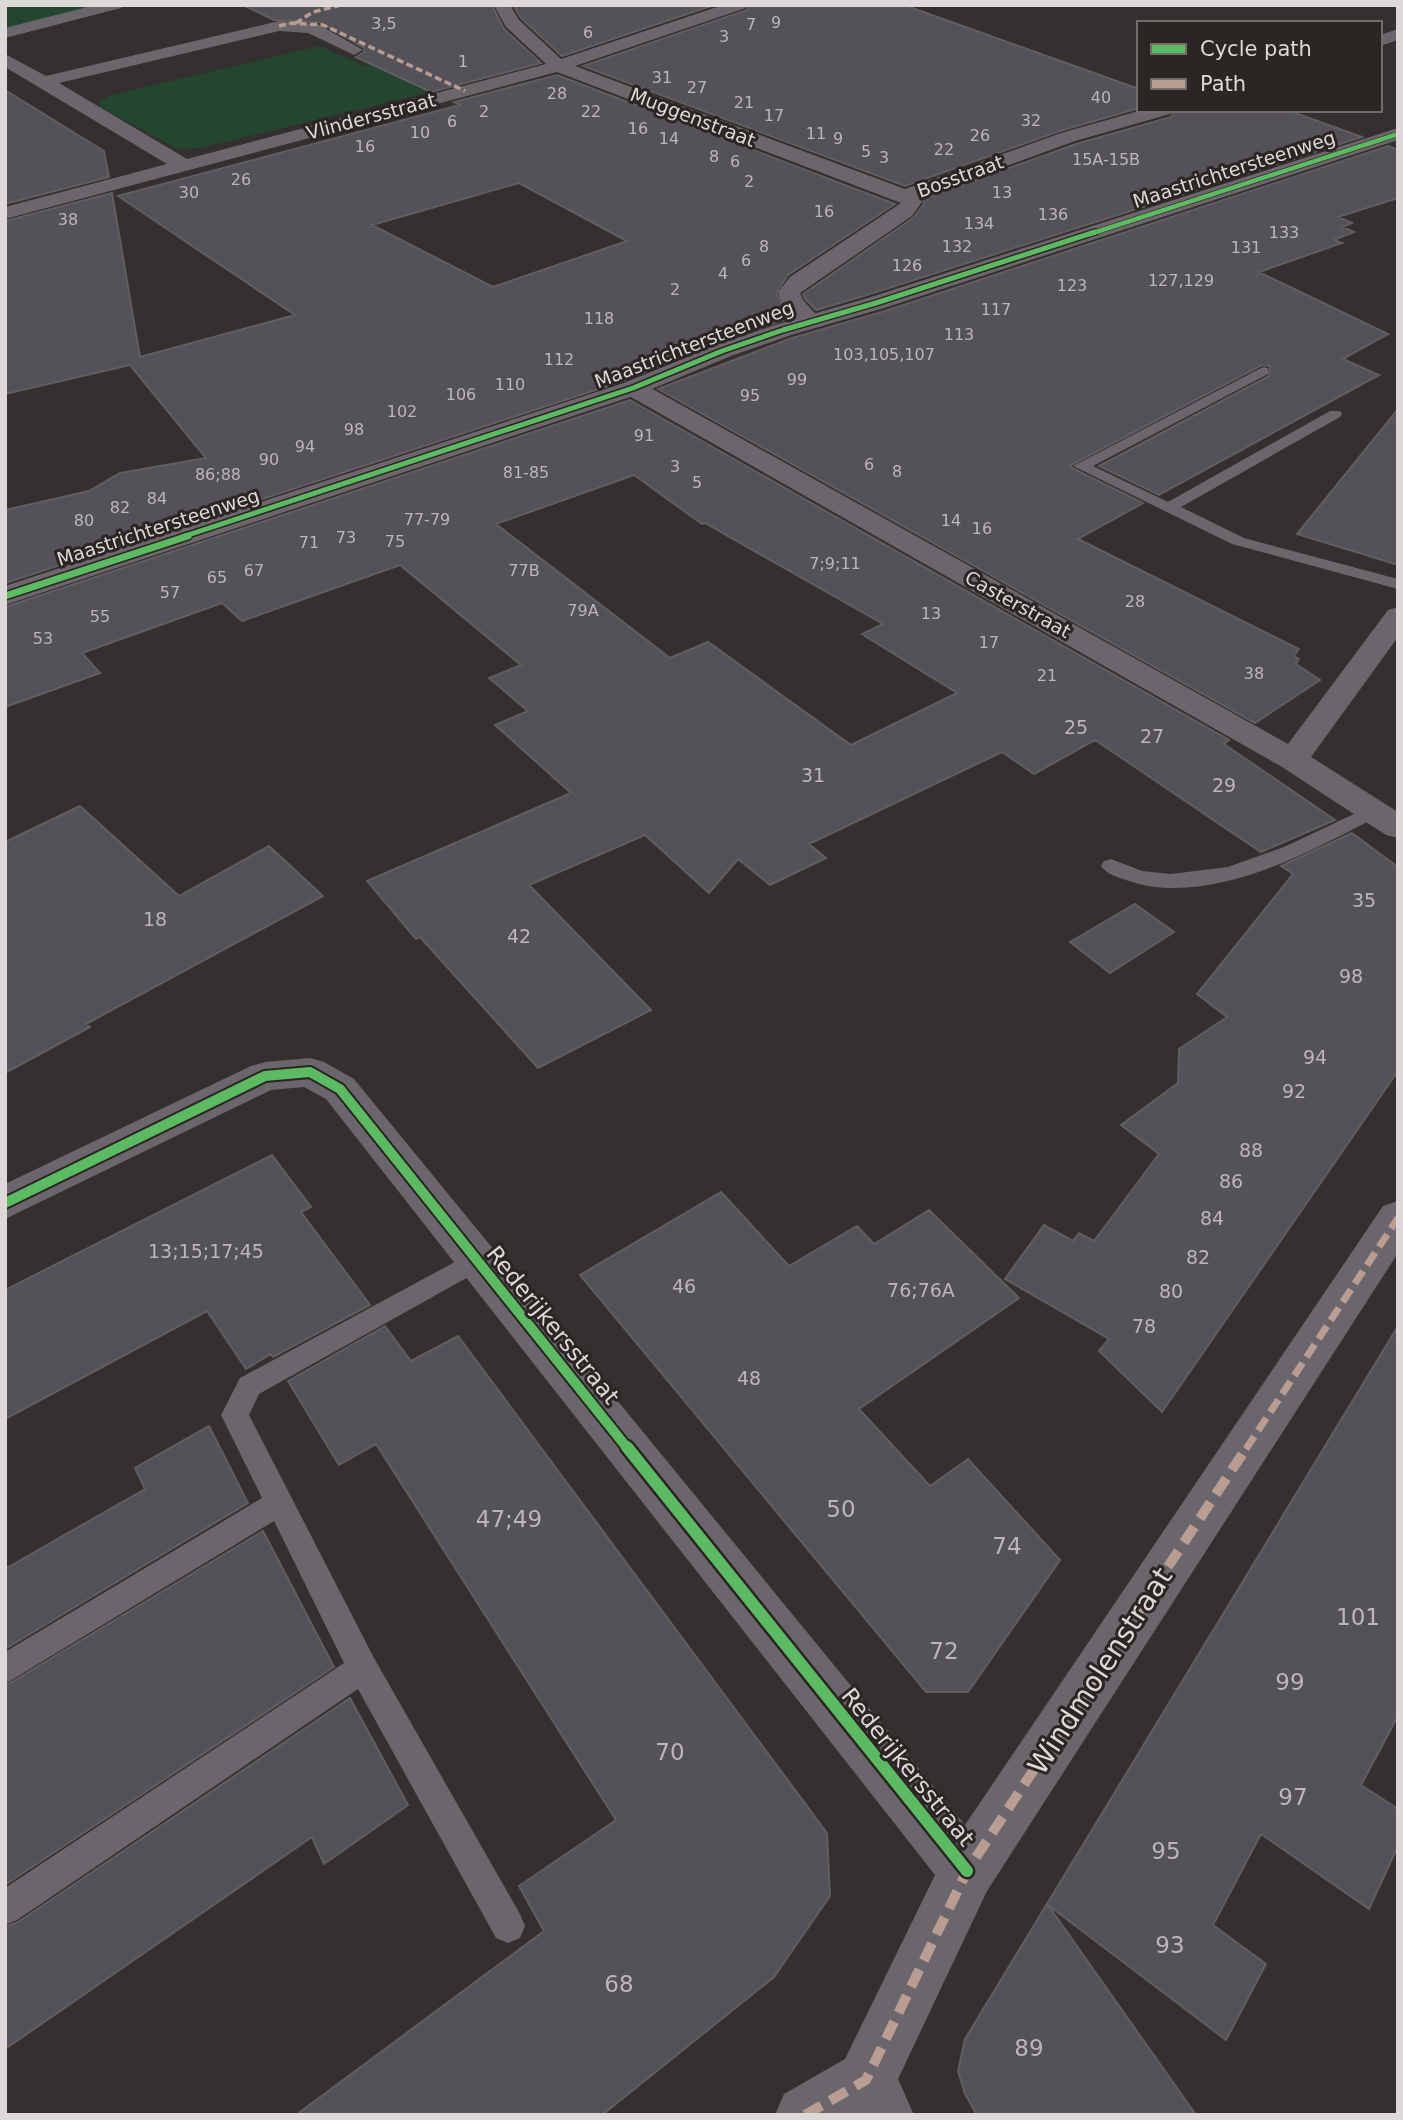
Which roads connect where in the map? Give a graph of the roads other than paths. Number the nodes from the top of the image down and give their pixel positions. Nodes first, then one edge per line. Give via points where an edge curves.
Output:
1 (115, 5) edge
2 (502, 5) edge
3 (740, 5) edge
4 (5, 33) edge
5 (328, 37) junction
6 (288, 46) dead end
7 (354, 50) dead end
8 (5, 60) edge
9 (558, 66) junction
10 (46, 81) junction
11 (101, 92) dead end
12 (74, 98) junction
13 (1156, 112) edge
14 (1398, 134) edge
15 (185, 166) junction
16 (905, 196) junction
17 (5, 213) edge
18 (810, 320) junction
19 (1263, 371) dead end
20 (633, 388) junction
21 (1335, 414) dead end
22 (1168, 508) junction
23 (1398, 584) edge
24 (5, 596) edge
25 (1398, 615) edge
26 (1293, 760) junction
27 (1385, 819) edge
28 (1111, 866) dead end
29 (5, 1203) edge
30 (1398, 1217) edge
31 (477, 1261) junction
32 (279, 1503) junction
33 (363, 1668) junction
34 (5, 1669) edge
35 (968, 1871) junction
36 (5, 1908) edge
37 (508, 1926) dead end
38 (875, 2097) edge
39 (805, 2115) edge

1 - 4 street
2 - 9 street, Muggenstraat via 512,23
3 - 9 street, Vlindersstraat
5 - 6 street
5 - 7 street
5 - 10 street via 312,28 279,26
8 - 10 street
9 - 15 street, Vlindersstraat
9 - 16 street, Muggenstraat
10 - 12 street
11 - 12 street
12 - 15 street
13 - 16 street, Bosstraat
14 - 18 main road, Maastrichtersteenweg via 876,303
15 - 17 street, Vlindersstraat
16 - 18 street, Bosstraat via 912,202 905,212 789,292 792,302
18 - 20 main road, Maastrichtersteenweg via 704,355
19 - 22 lane via 1081,466
20 - 24 main road, Maastrichtersteenweg
20 - 26 street, Casterstraat
21 - 22 lane
22 - 23 lane via 1238,541
25 - 26 street
26 - 27 street, Casterstraat
27 - 28 lane via 1233,874 1188,880 1142,878
29 - 31 street, Rederijkersstraat via 265,1076 310,1072 340,1089
30 - 35 street, Windmolenstraat
31 - 32 lane via 249,1386 235,1415
31 - 35 street, Rederijkersstraat
32 - 33 lane
32 - 34 lane
33 - 36 lane
33 - 37 lane
35 - 38 street, Windmolenstraat
38 - 39 street, Windmolenstraat

